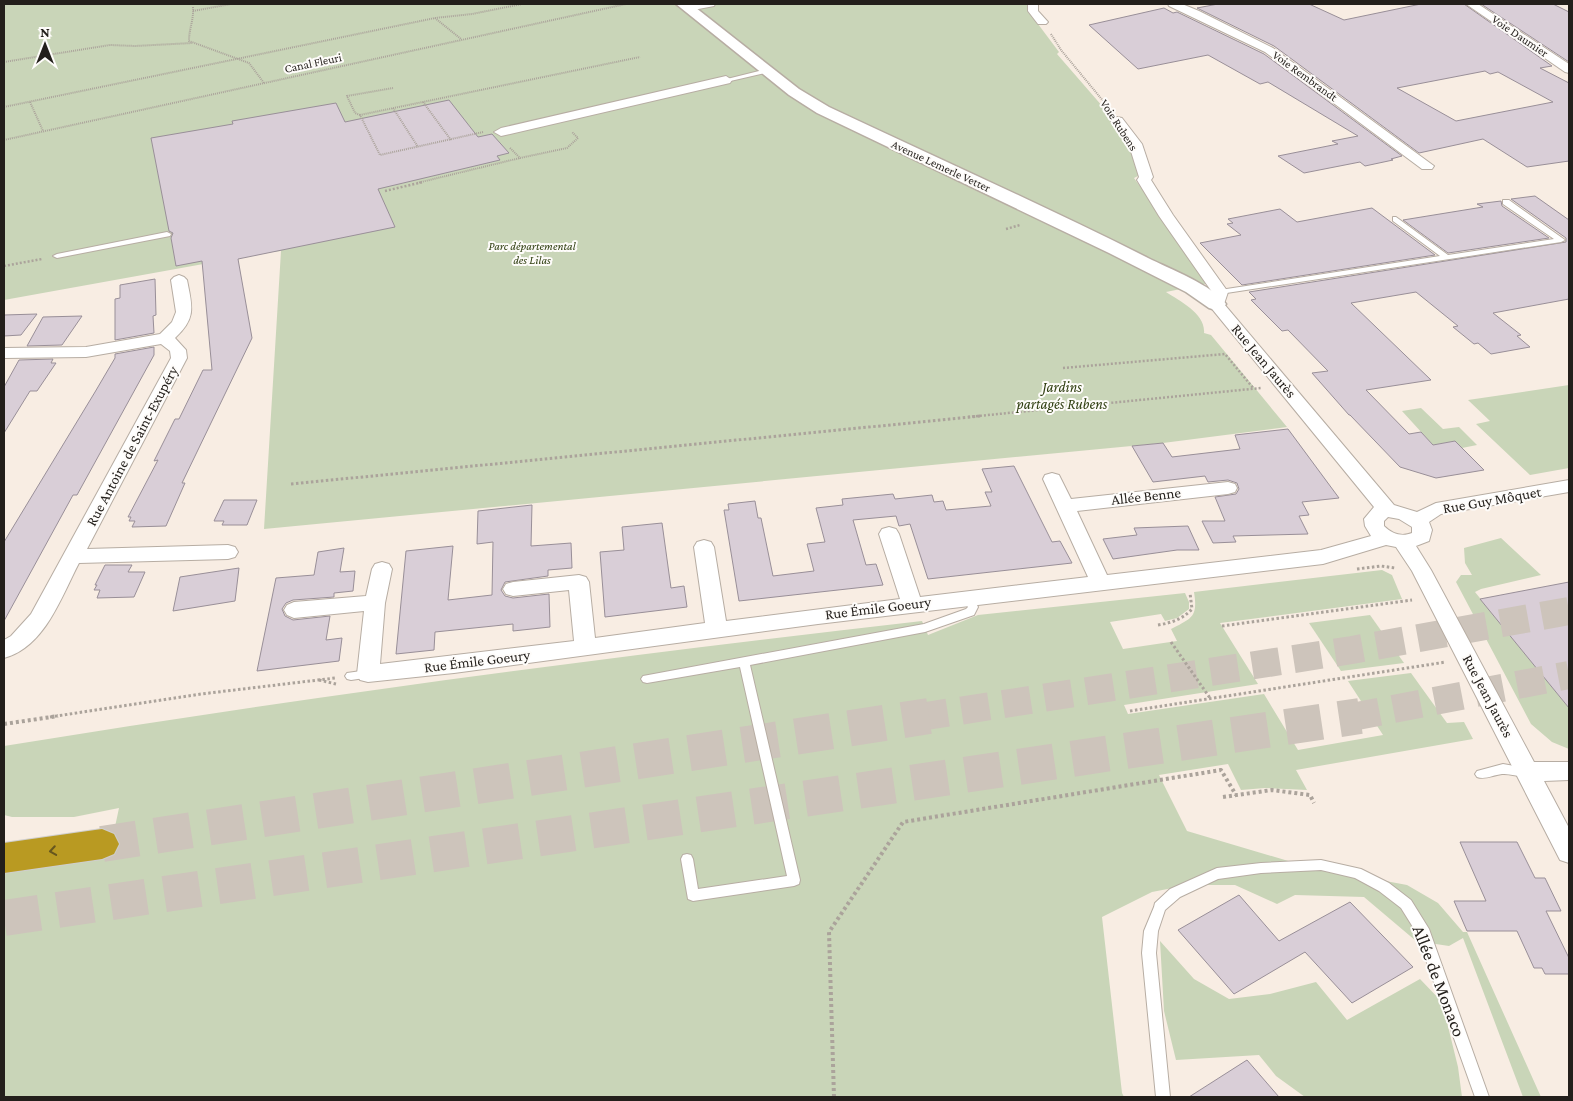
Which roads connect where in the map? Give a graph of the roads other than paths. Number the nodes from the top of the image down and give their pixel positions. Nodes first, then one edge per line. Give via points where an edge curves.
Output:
1 (710, 4) edge
2 (1033, 4) edge
3 (1173, 4) edge
4 (1471, 4) edge
5 (686, 6) edge
6 (1042, 22) road end
7 (1569, 69) edge
8 (767, 71) junction
9 (726, 80) joint
10 (1117, 121) road end
11 (502, 132) road end
12 (1427, 166) dead end
13 (1506, 202) dead end
14 (1396, 219) dead end
15 (167, 234) dead end
16 (1561, 240) junction
17 (1569, 246) edge
18 (57, 256) road end
19 (1447, 258) junction
20 (179, 280) dead end
21 (1218, 298) junction
22 (166, 338) junction
23 (4, 353) edge
24 (1052, 479) dead end
25 (1569, 486) edge
26 (1228, 488) dead end
27 (1065, 506) junction
28 (1388, 511) junction
29 (1417, 521) junction
30 (889, 534) dead end
31 (1394, 540) junction
32 (704, 547) dead end
33 (228, 552) dead end
34 (73, 556) junction
35 (382, 569) dead end
36 (1100, 582) junction
37 (513, 589) dead end
38 (968, 598) junction
39 (375, 603) junction
40 (912, 604) junction
41 (294, 610) dead end
42 (717, 629) junction
43 (585, 647) junction
44 (4, 650) edge
45 (744, 662) junction
46 (648, 679) dead end
47 (1569, 771) edge
48 (1528, 772) junction
49 (1480, 774) dead end
50 (102, 844) tunnel mouth
51 (1569, 852) edge
52 (4, 858) edge
53 (686, 859) dead end
54 (1163, 1097) edge
55 (1482, 1097) edge

1 - 5 street
2 - 6 street via 1033,11
3 - 12 street, Voie Rembrandt via 1270,50
4 - 7 street, Voie Daumier
5 - 8 street, Avenue Lemerle Vetter
8 - 9 lane
8 - 21 street, Avenue Lemerle Vetter via 823,110
9 - 11 street
10 - 21 street, Voie Rubens via 1135,144 1146,177 1144,180
13 - 16 lane
14 - 19 lane
15 - 18 lane
16 - 17 lane
16 - 19 lane
19 - 21 lane
20 - 22 street via 184,317 179,327
21 - 28 street, Rue Jean Jaurès
22 - 23 street via 86,352
22 - 34 street, Rue Antoine de Saint-Exupéry via 178,350 179,358
24 - 27 street
25 - 29 street, Rue Guy Môquet via 1436,509
26 - 27 street, Allée Benne
27 - 36 street
28 - 29 street via 1404,513
28 - 31 street, Rue Jean Jaurès via 1376,515 1373,523 1375,528
29 - 31 street, Rue Émile Goeury via 1422,536 1411,542
30 - 40 street
31 - 36 street, Rue Émile Goeury via 1346,548 1323,557
31 - 48 street, Rue Jean Jaurès via 1421,570
32 - 42 street
33 - 34 street
34 - 44 street, Rue Antoine de Saint-Exupéry via 39,618 19,642
35 - 39 street
36 - 38 street, Rue Émile Goeury
37 - 43 street via 579,582
38 - 40 street, Rue Émile Goeury
38 - 45 lane via 973,607 970,612 925,628
39 - 41 street
39 - 43 street, Rue Émile Goeury via 360,675
40 - 42 street, Rue Émile Goeury
42 - 43 street, Rue Émile Goeury
45 - 46 lane
45 - 53 lane via 794,880 693,895
47 - 48 street
48 - 49 lane via 1503,769
48 - 51 street, Rue Jean Jaurès
50 -> 52 highway
54 - 55 lane, Allée de Monaco via 1149,953 1151,931 1160,906 1175,893 1217,874 1321,865 1357,873 1384,887 1406,904 1422,929

